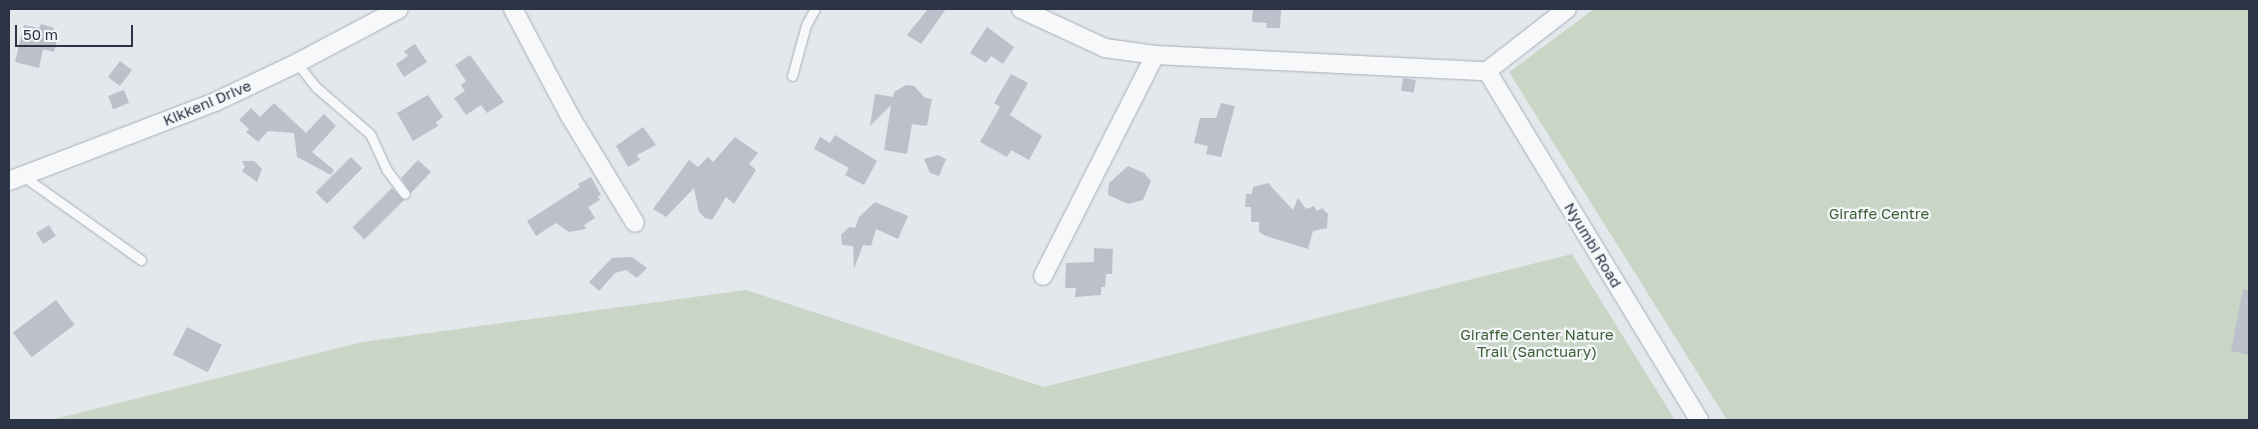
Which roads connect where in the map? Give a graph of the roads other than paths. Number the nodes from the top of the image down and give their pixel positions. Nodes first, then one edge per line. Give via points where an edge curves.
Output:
1 (399, 9) edge
2 (513, 9) edge
3 (815, 9) edge
4 (1021, 9) edge
5 (1563, 10) edge
6 (1156, 55) junction
7 (297, 63) junction
8 (1487, 71) junction
9 (792, 76) dead end
10 (16, 178) edge
11 (405, 194) dead end
12 (635, 223) dead end
13 (140, 260) dead end
14 (1043, 276) dead end
15 (1699, 420) edge

1 - 7 street, Kikkeni Drive
2 - 12 street via 565,108
3 - 9 lane via 806,25
4 - 6 street via 1105,48
5 - 8 street
6 - 8 street
6 - 14 street
7 - 10 street, Kikkeni Drive via 217,100
7 - 11 lane via 316,86 370,134 386,169
8 - 15 street, Nyumbi Road
10 - 13 lane

